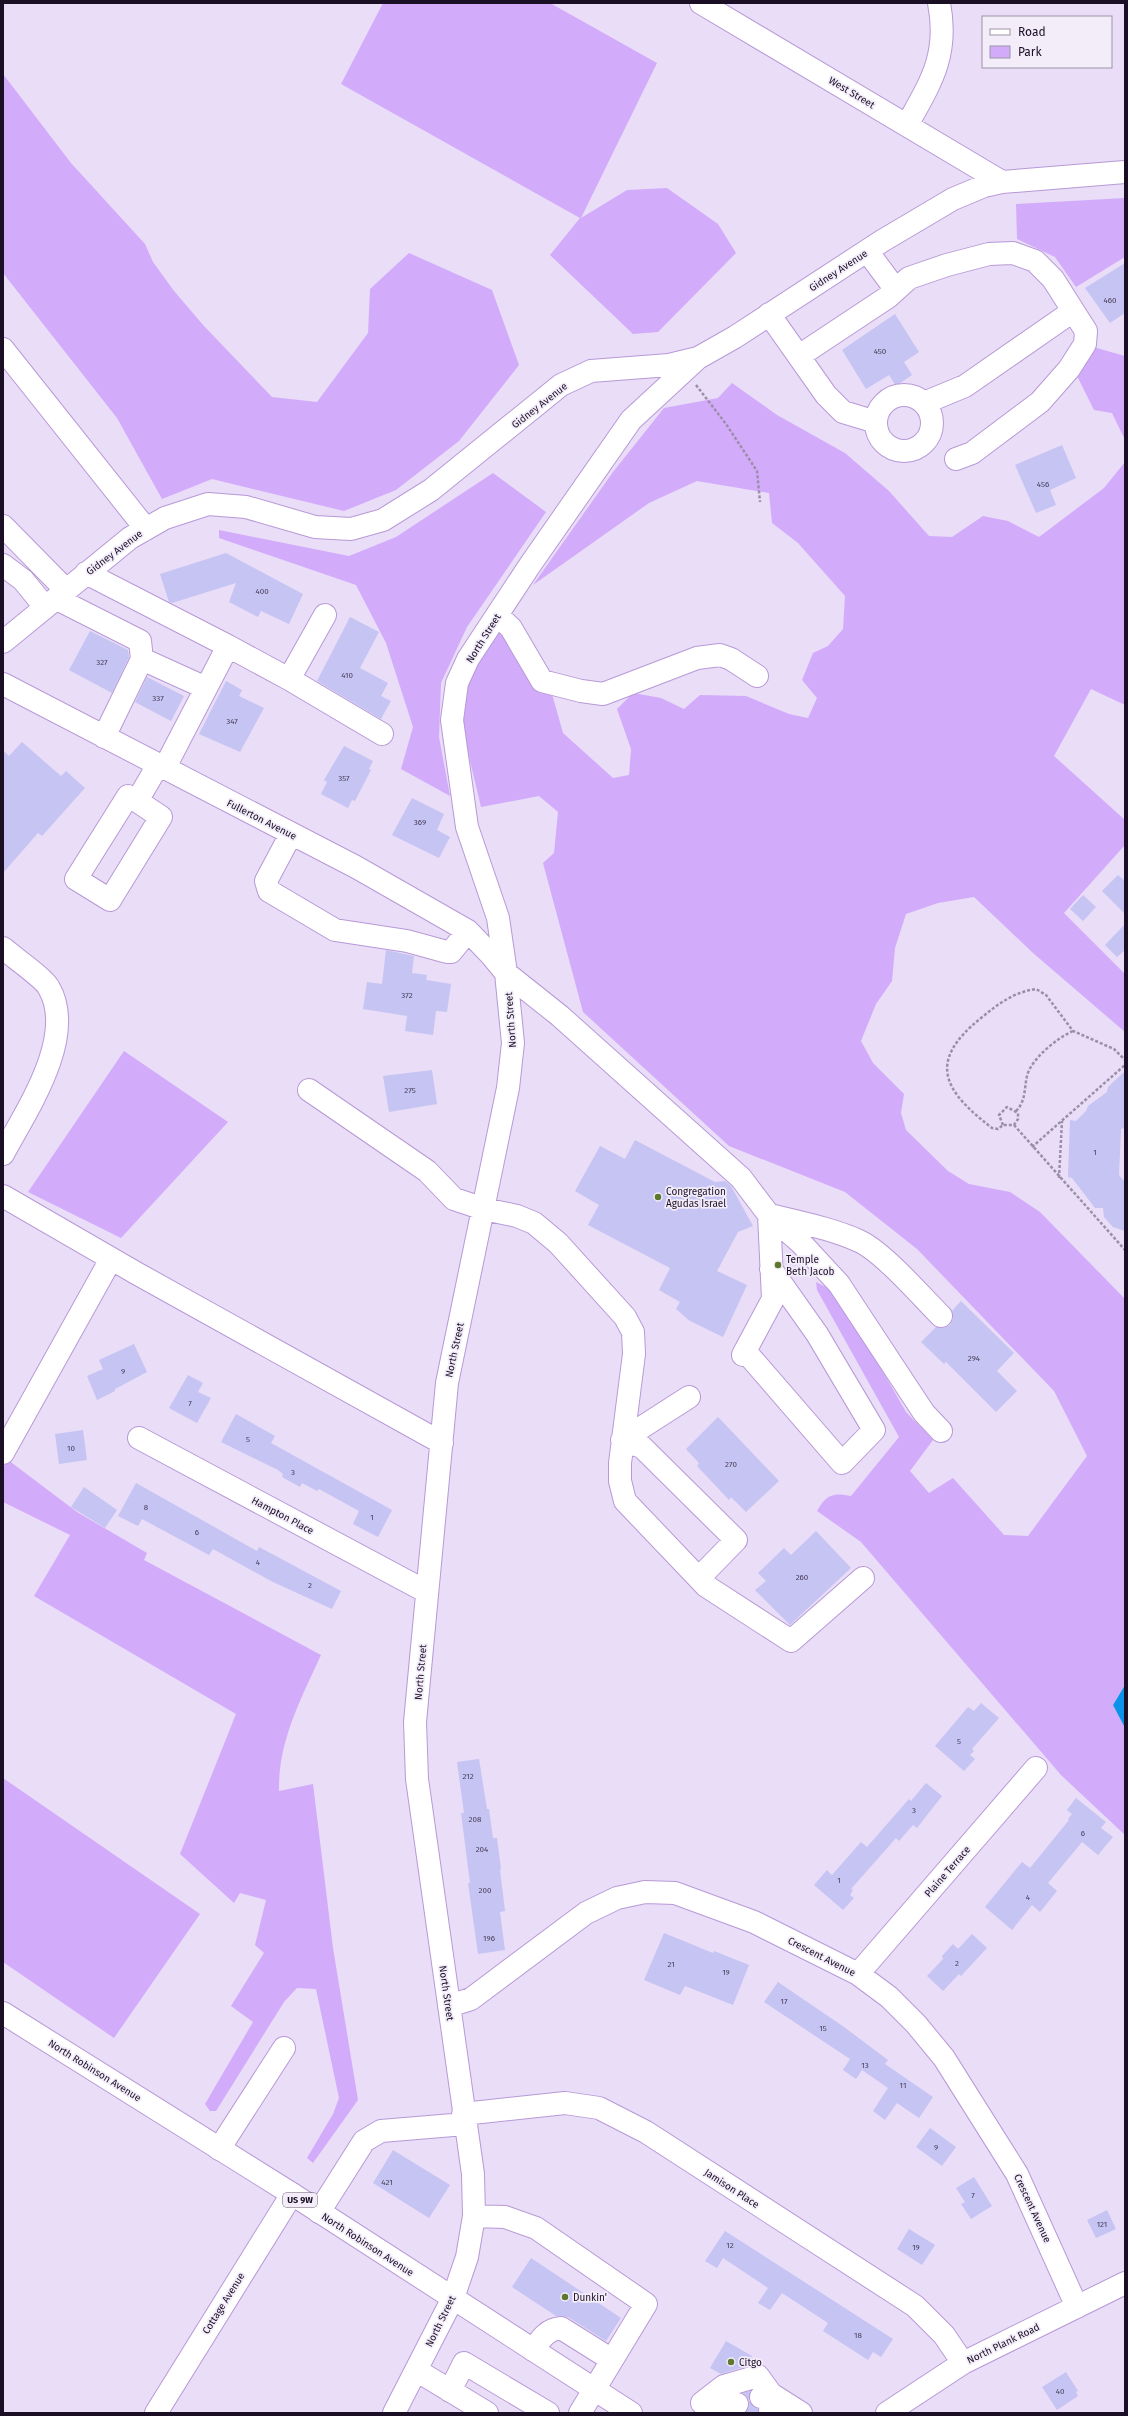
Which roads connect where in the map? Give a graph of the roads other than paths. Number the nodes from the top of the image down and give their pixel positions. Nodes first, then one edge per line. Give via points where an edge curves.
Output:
1 (701, 3) edge
2 (939, 3) edge
3 (907, 125) junction
4 (1125, 172) edge
5 (1002, 182) junction
6 (867, 251) junction
7 (896, 290) junction
8 (1073, 311) junction
9 (769, 314) junction
10 (3, 349) edge
11 (799, 356) junction
12 (692, 364) junction
13 (924, 403) junction
14 (876, 422) junction
15 (956, 459) dead end
16 (3, 526) edge
17 (146, 529) junction
18 (3, 565) edge
19 (86, 573) junction
20 (56, 599) junction
21 (325, 615) dead end
22 (497, 616) junction
23 (3, 642) edge
24 (228, 646) junction
25 (142, 659) junction
26 (758, 676) dead end
27 (289, 679) junction
28 (3, 684) edge
29 (206, 688) junction
30 (382, 734) dead end
31 (104, 737) junction
32 (161, 767) junction
33 (137, 802) dead end
34 (290, 834) junction
35 (468, 931) junction
36 (3, 948) edge
37 (506, 973) junction
38 (309, 1090) dead end
39 (3, 1154) edge
40 (3, 1196) edge
41 (484, 1209) junction
42 (769, 1215) junction
43 (111, 1259) junction
44 (772, 1269) junction
45 (941, 1316) dead end
46 (689, 1397) dead end
47 (940, 1431) dead end
48 (139, 1438) dead end
49 (622, 1440) junction
50 (442, 1443) junction
51 (3, 1453) edge
52 (699, 1578) junction
53 (863, 1578) dead end
54 (427, 1592) junction
55 (1036, 1768) dead end
56 (858, 1974) junction
57 (449, 2006) junction
58 (3, 2013) edge
59 (284, 2048) dead end
60 (464, 2119) junction
61 (219, 2149) junction
62 (292, 2194) junction
63 (319, 2212) junction
64 (474, 2216) junction
65 (1125, 2282) edge
66 (453, 2298) junction
67 (1077, 2307) junction
68 (533, 2350) junction
69 (612, 2360) junction
70 (963, 2363) junction
71 (416, 2370) junction
72 (450, 2390) junction
73 (594, 2390) junction
74 (767, 2401) edge
75 (737, 2404) dead end
76 (707, 2410) edge
77 (397, 2412) edge
78 (156, 2413) edge
79 (487, 2413) edge
80 (548, 2413) edge
81 (580, 2413) edge
82 (631, 2413) edge
83 (801, 2413) edge
84 (887, 2413) edge

1 - 3 main road, West Street
2 - 3 main road via 942,15 940,58 931,82
3 - 5 main road, West Street
4 - 5 main road, Gidney Avenue
5 - 6 main road, Gidney Avenue via 984,186 953,199
6 - 7 main road
6 - 9 main road, Gidney Avenue
7 - 8 main road via 909,278 947,265 989,254 1013,253 1035,261 1053,279
7 - 11 main road
8 - 13 main road via 965,386
8 - 15 main road via 1086,331 1085,344 1068,369 1040,402 972,453
9 - 11 main road
9 - 12 main road, Gidney Avenue
10 - 17 main road
11 - 14 main road via 826,395 843,412
12 - 17 main road, Gidney Avenue via 591,371 562,385 431,490 383,520 350,529 315,528 246,507 208,504 165,518
12 - 22 main road, North Street via 632,420
13 - 14 main road via 907,395 894,397 883,405
13 - 14 main road via 931,416 931,430 927,439 914,449 898,450 890,447 880,438
16 - 20 main road
17 - 19 main road, Gidney Avenue via 130,538
18 - 20 main road
19 - 20 main road, Gidney Avenue
19 - 24 main road
20 - 23 main road, Gidney Avenue
20 - 25 main road via 140,641
21 - 27 main road
22 - 26 main road via 511,628 542,681 581,691 602,694 697,658 720,655
22 - 37 main road, North Street via 468,659 457,684 452,720 467,827 498,918
24 - 27 main road
24 - 29 main road
25 - 29 main road
25 - 31 main road
27 - 30 main road
28 - 31 main road, Fullerton Avenue
29 - 32 main road
31 - 32 main road, Fullerton Avenue
32 - 33 main road
32 - 34 main road, Fullerton Avenue
34 - 35 main road, Fullerton Avenue
34 - 35 main road via 266,881 269,891 335,930 407,941 447,952 451,952
35 - 37 main road, Fullerton Avenue
36 - 39 main road via 49,987 59,1016 49,1069
37 - 41 main road, North Street via 513,1043 508,1088
37 - 42 main road, Fullerton Avenue via 560,1016 741,1178
38 - 41 main road via 427,1171 454,1199
40 - 43 main road
41 - 49 main road via 517,1216 534,1224 558,1243 625,1317 633,1332 634,1354
41 - 50 main road, North Street via 447,1383
42 - 44 main road
42 - 45 main road via 822,1228 860,1241 875,1252
42 - 47 main road, Fullerton Avenue via 801,1242 839,1284 924,1413
43 - 50 main road
43 - 51 main road
44 - 44 main road via 773,1299 744,1353 842,1463 874,1430 817,1334
46 - 49 main road
48 - 54 main road, Hampton Place
49 - 52 main road via 620,1482 624,1501
49 - 52 main road via 642,1447 736,1540
50 - 54 main road, North Street
52 - 53 main road via 706,1586 791,1641
54 - 57 main road, North Street via 415,1722 417,1779
55 - 56 main road, Plaine Terrace
56 - 57 main road, Crescent Avenue via 754,1922 675,1893 645,1892 618,1898 586,1913 489,1987 471,1999
56 - 67 main road, Crescent Avenue via 889,1997 916,2024 953,2070 1017,2174
57 - 60 main road, North Street
58 - 61 main road, North Robinson Avenue / US 9W
59 - 61 main road
60 - 63 main road, Jamison Place via 381,2131 364,2141
60 - 64 main road, North Street via 473,2174
60 - 70 main road, Jamison Place via 565,2103 599,2108 646,2132 915,2306 944,2335
61 - 62 main road, North Robinson Avenue / US 9W
62 - 63 main road, North Robinson Avenue / US 9W
62 - 78 main road, Cottage Avenue
63 - 66 main road, North Robinson Avenue / US 9W
64 - 66 main road, North Street via 467,2257
64 - 69 main road via 505,2217 536,2228 646,2304
65 - 67 main road, North Plank Road
66 - 68 main road, North Robinson Avenue / US 9W
66 - 71 main road, North Street
67 - 70 main road, North Plank Road
68 - 69 main road via 545,2334 561,2328
68 - 73 main road, North Robinson Avenue / US 9W
69 - 73 main road
70 - 84 main road, North Plank Road
71 - 72 main road
71 - 77 main road, North Street
72 - 79 main road
72 - 80 main road via 464,2363
73 - 81 main road
73 - 82 main road, North Robinson Avenue / US 9W
74 - 76 main road via 758,2376 724,2386
74 - 83 main road
75 - 76 main road

